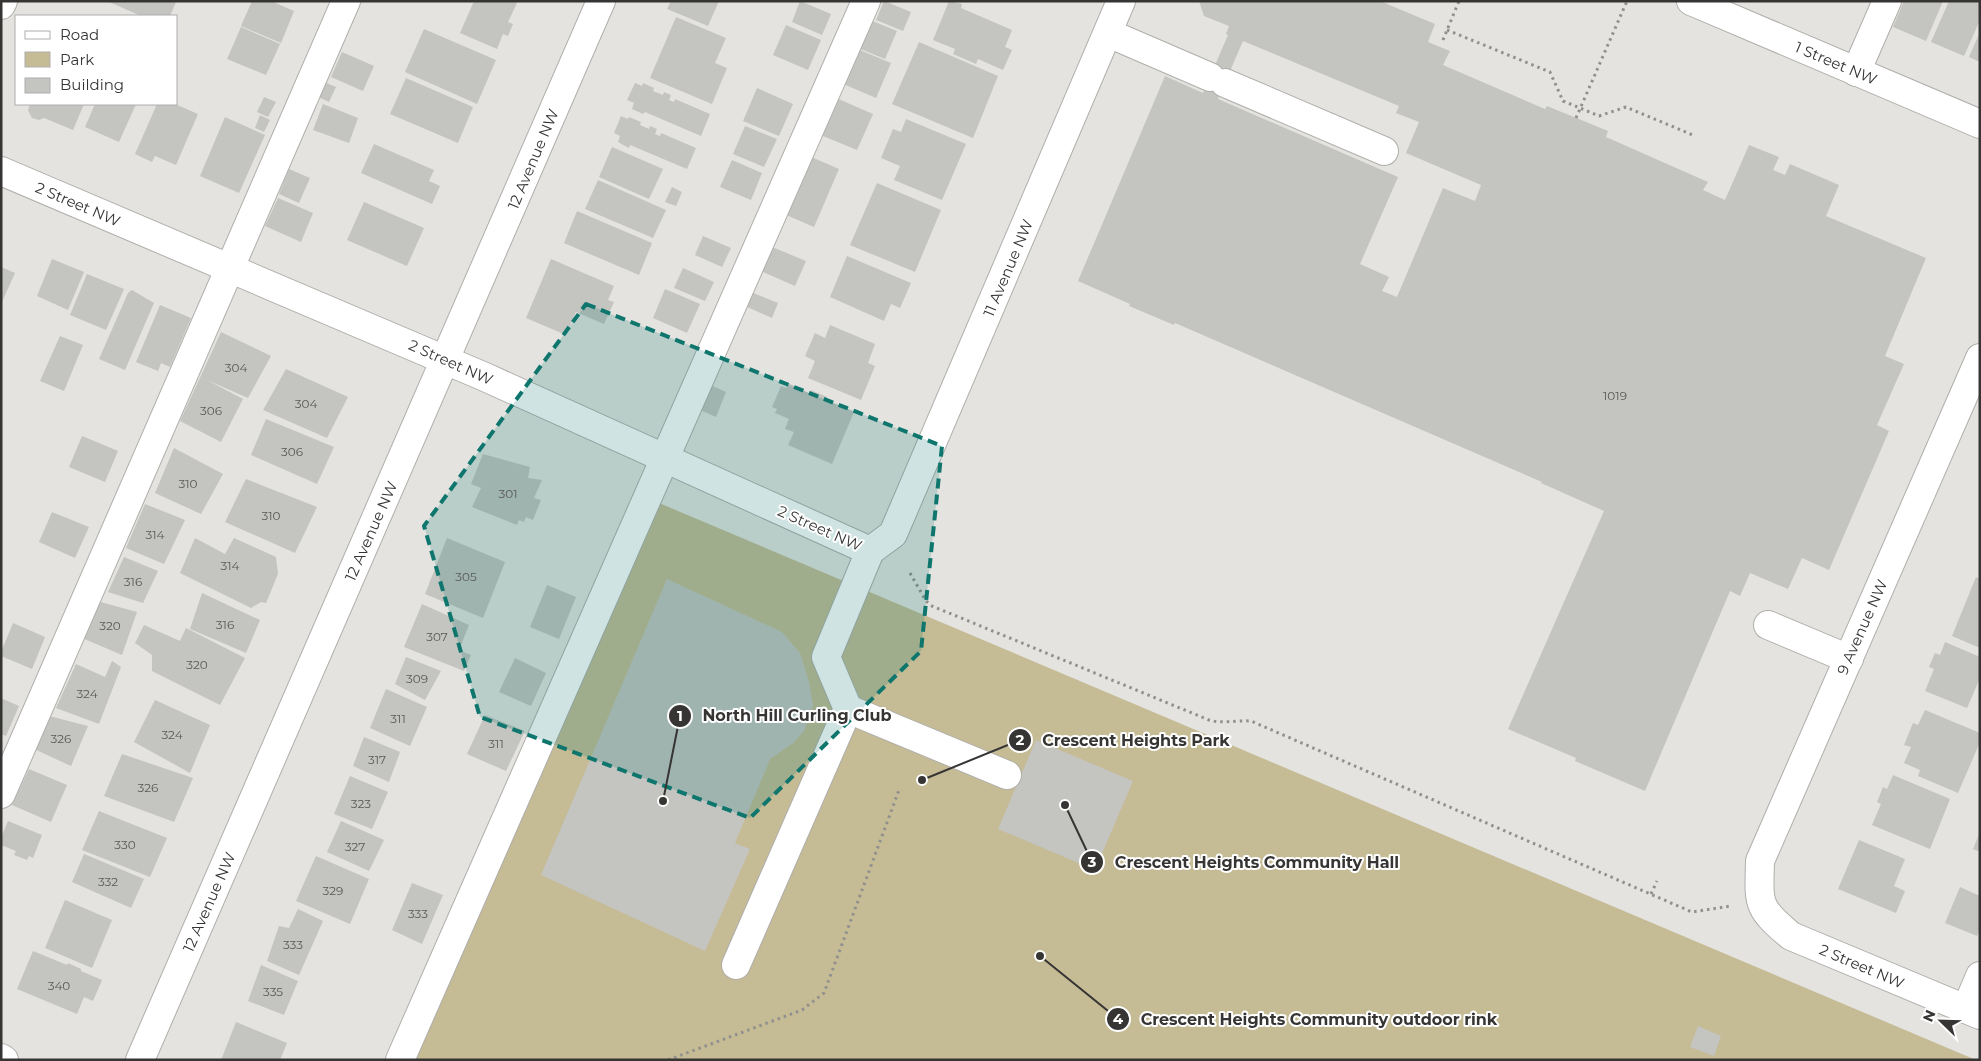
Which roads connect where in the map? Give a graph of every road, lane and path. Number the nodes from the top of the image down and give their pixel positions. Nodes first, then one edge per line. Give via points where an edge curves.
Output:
1 (346, 1) edge
2 (601, 1) edge
3 (866, 1) edge
4 (1121, 1) edge
5 (1459, 1) edge
6 (1627, 1) edge
7 (1691, 1) edge
8 (1887, 1) edge
9 (1447, 30) junction
10 (1108, 33) junction
11 (1443, 40) dead end
12 (1856, 72) junction
13 (1580, 108) junction
14 (1576, 118) dead end
15 (1980, 124) edge
16 (1695, 136) dead end
17 (1384, 151) dead end
18 (1, 172) edge
19 (231, 269) junction
20 (1980, 358) edge
21 (446, 360) junction
22 (664, 458) junction
23 (894, 534) joint
24 (870, 551) junction
25 (910, 573) dead end
26 (1768, 625) dead end
27 (1848, 658) junction
28 (848, 709) junction
29 (1007, 775) dead end
30 (899, 790) dead end
31 (1, 794) edge
32 (1658, 881) dead end
33 (1651, 894) junction
34 (1746, 902) junction
35 (736, 965) dead end
36 (1980, 976) edge
37 (1973, 1012) edge
38 (140, 1060) edge
39 (400, 1060) edge
40 (668, 1060) edge

1 - 19 street
2 - 21 street, 12 Avenue NW
3 - 22 street
4 - 10 street, 11 Avenue NW
5 - 9 path
6 - 13 path
7 - 12 street, 1 Street NW
8 - 12 street
9 - 11 path
9 - 13 path via 1550,72 1563,101
10 - 17 street
10 - 23 street, 11 Avenue NW
12 - 15 street, 1 Street NW
13 - 14 path
13 - 16 path via 1600,116 1626,107
18 - 19 street, 2 Street NW
19 - 21 street, 2 Street NW
19 - 31 street
20 - 27 street, 9 Avenue NW
21 - 22 street, 2 Street NW
21 - 38 street, 12 Avenue NW
22 - 24 street, 2 Street NW
22 - 39 street
23 - 24 street, 2 Street NW
24 - 28 street via 826,657
25 - 33 path via 932,606 1209,720 1250,721
26 - 27 street
27 - 34 street, 9 Avenue NW via 1760,861
28 - 29 street
28 - 35 street
30 - 40 path via 824,993 802,1010
32 - 33 path
33 - 34 path via 1692,912
34 - 37 street, 2 Street NW via 1791,936
36 - 37 street

